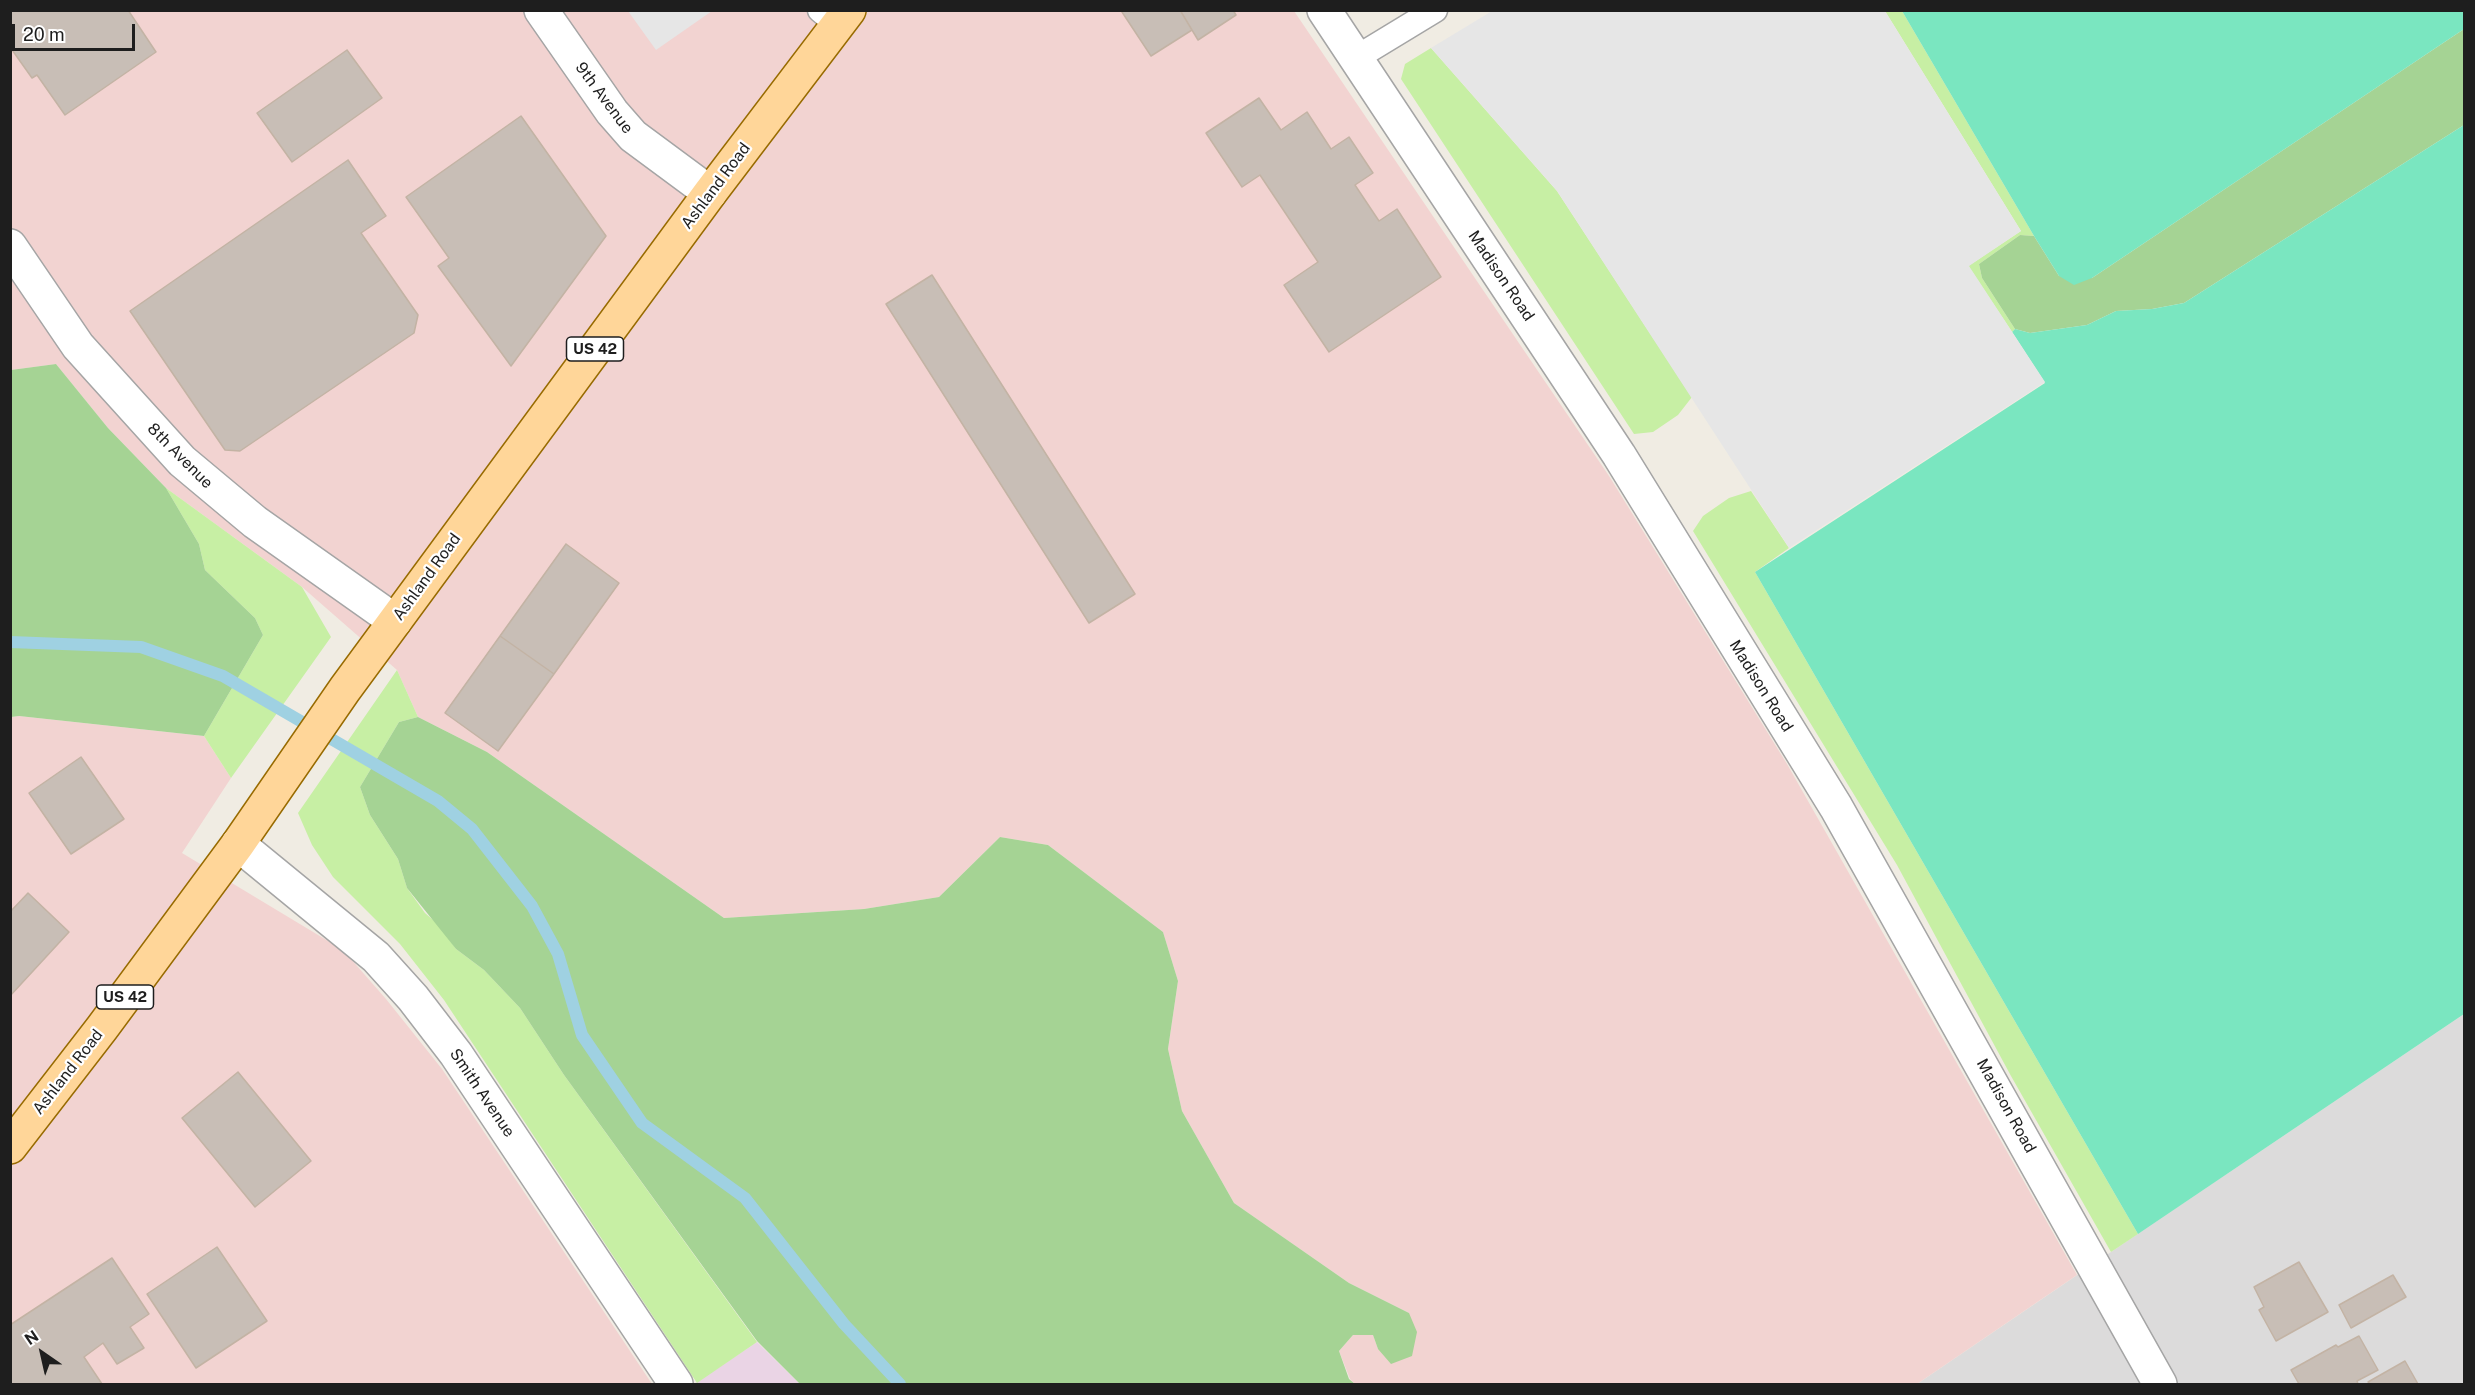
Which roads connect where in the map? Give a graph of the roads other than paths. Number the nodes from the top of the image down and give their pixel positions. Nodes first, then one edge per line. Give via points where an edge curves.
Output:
1 (541, 10) edge
2 (1324, 10) edge
3 (1435, 10) edge
4 (836, 15) edge
5 (1356, 58) junction
6 (710, 193) junction
7 (10, 246) edge
8 (395, 621) junction
9 (237, 844) junction
10 (10, 1147) edge
11 (676, 1384) edge
12 (2160, 1384) edge

1 - 6 street, 9th Avenue via 633,136
2 - 5 street, Madison Road
3 - 5 lane
4 - 6 main road, Ashland Road / US 42
5 - 12 street, Madison Road via 1619,455 1836,807
6 - 8 main road, Ashland Road / US 42
7 - 8 street, 8th Avenue via 78,346 182,461 255,522
8 - 9 main road, Ashland Road / US 42
9 - 10 main road, Ashland Road / US 42
9 - 11 street, Smith Avenue via 376,957 413,998 456,1054

